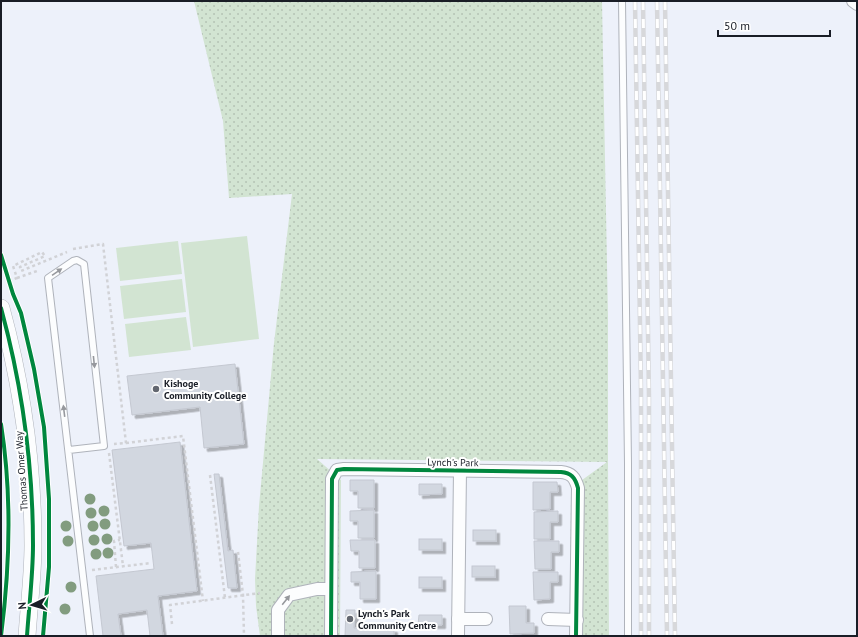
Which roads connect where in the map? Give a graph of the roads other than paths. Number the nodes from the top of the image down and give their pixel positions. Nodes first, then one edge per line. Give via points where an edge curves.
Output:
1 (622, 1) edge
2 (853, 1) edge
3 (857, 4) edge
4 (1, 308) edge
5 (1, 349) edge
6 (68, 450) junction
7 (460, 470) junction
8 (331, 589) junction
9 (458, 619) junction
10 (486, 619) dead end
11 (548, 620) dead end
12 (576, 620) junction
13 (16, 636) edge
14 (27, 636) edge
15 (90, 636) edge
16 (278, 636) edge
17 (331, 636) edge
18 (458, 636) edge
19 (576, 636) edge
20 (628, 636) edge

1 - 20 lane
2 - 3 street
4 - 14 street, Thomas Omer Way via 20,386 27,438 33,546
5 - 13 street, Thomas Omer Way via 17,439 22,492 22,546
6 -> 6 lane via 48,278 77,260 84,264 104,446
6 - 15 lane
7 - 8 street, Lynch's Park via 337,470 332,478
7 - 9 street, Lynch's Park
7 - 12 street, Lynch's Park via 561,472 569,473 575,479 578,488
16 -> 8 street via 278,610 289,595
8 - 17 street, Lynch's Park
9 - 10 street
9 - 18 street, Lynch's Park
11 - 12 street
12 - 19 street, Lynch's Park

